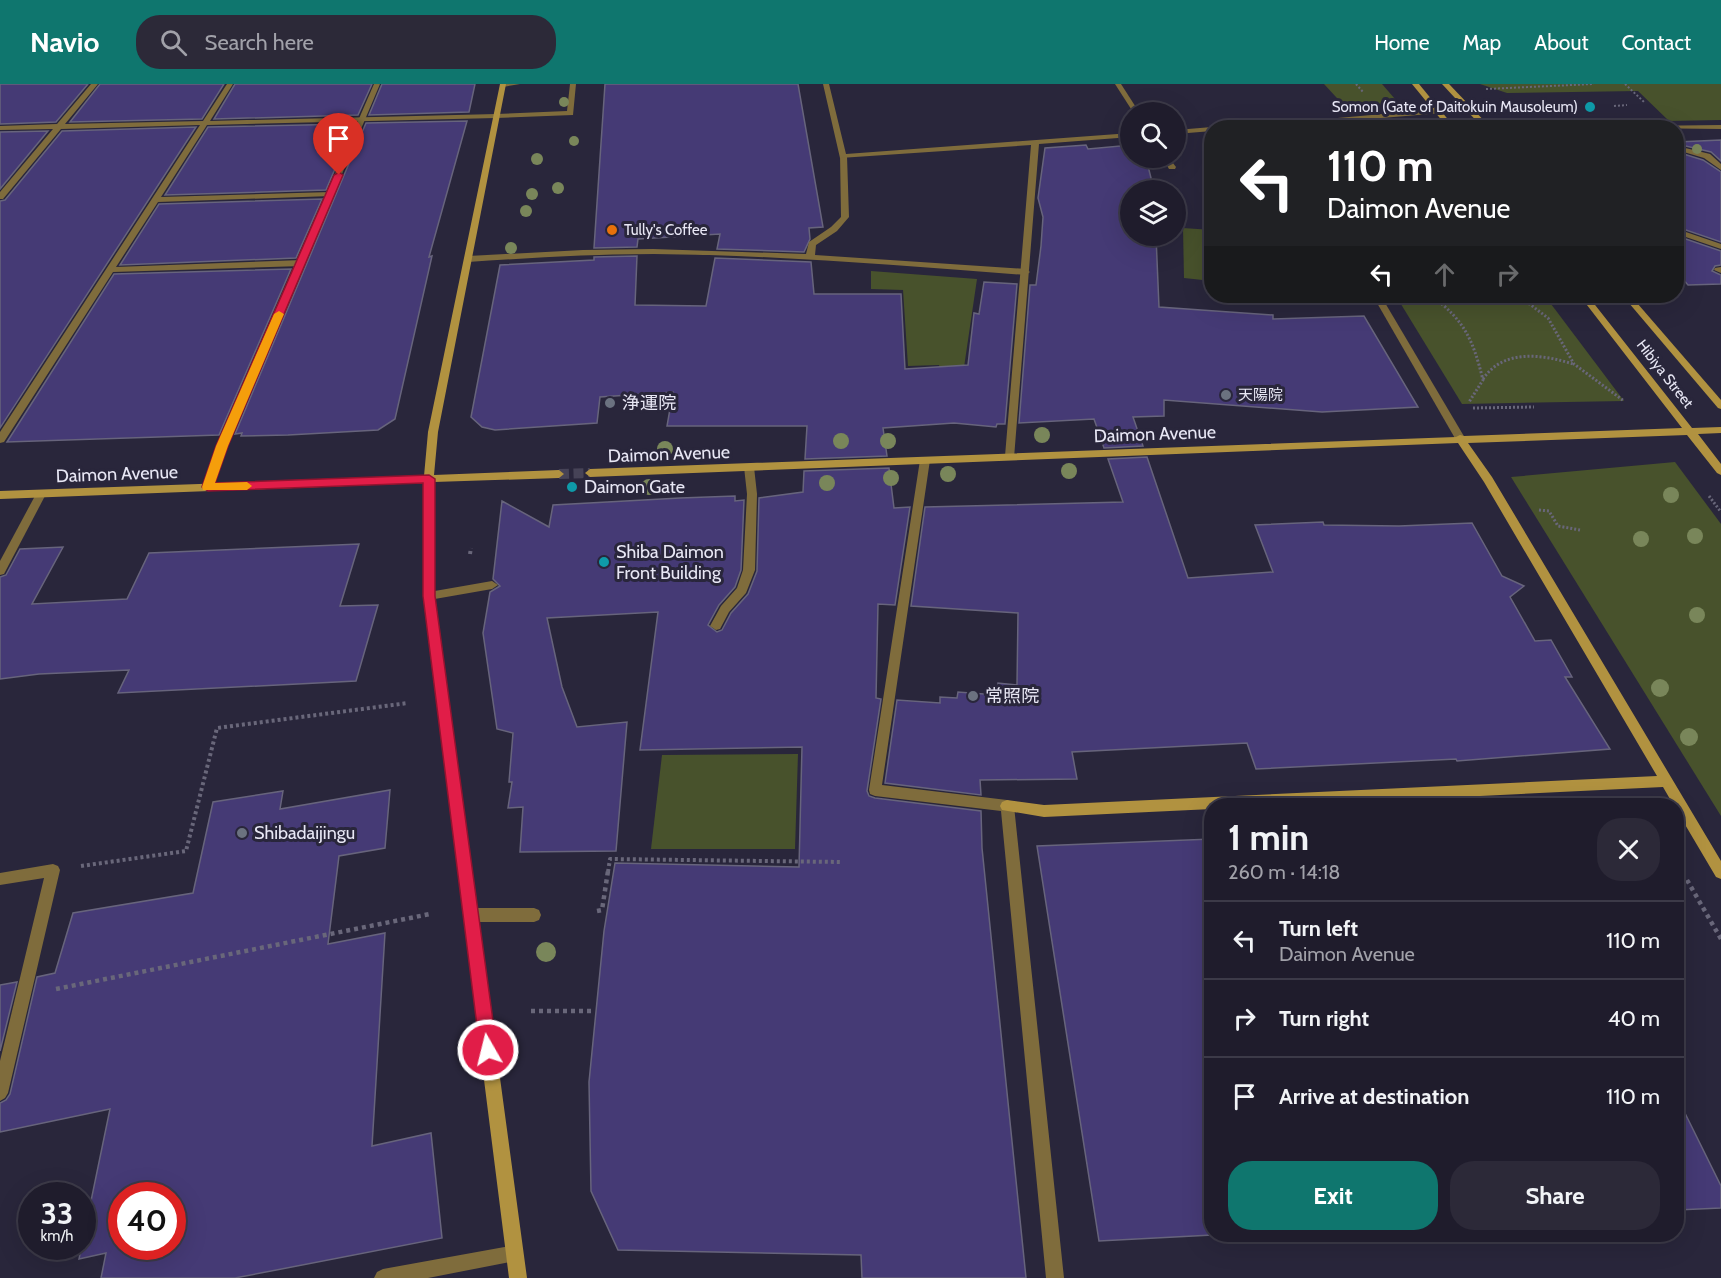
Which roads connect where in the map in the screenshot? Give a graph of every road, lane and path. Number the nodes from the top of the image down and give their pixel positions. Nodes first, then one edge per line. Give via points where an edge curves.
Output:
1 (95, 84) edge
2 (230, 84) edge
3 (377, 84) edge
4 (503, 84) edge
5 (517, 84) edge
6 (573, 84) edge
7 (826, 84) edge
8 (1118, 84) edge
9 (1415, 84) edge
10 (1445, 84) edge
11 (1593, 84) edge
12 (1625, 84) edge
13 (1484, 89) dead end
14 (1130, 102) edge
15 (1647, 105) dead end
16 (1566, 107) dead end
17 (1504, 110) dead end
18 (1439, 111) junction
19 (496, 116) junction
20 (362, 119) junction
21 (1343, 120) edge
22 (1446, 120) edge
23 (1480, 120) edge
24 (206, 123) junction
25 (62, 126) junction
26 (1684, 127) edge
27 (1721, 127) edge
28 (0, 128) edge
29 (1204, 130) edge
30 (1186, 131) edge
31 (1120, 136) edge
32 (1035, 142) junction
33 (1684, 150) edge
34 (843, 156) junction
35 (1721, 168) edge
36 (331, 194) junction
37 (0, 197) edge
38 (156, 200) junction
39 (1684, 234) edge
40 (1721, 247) edge
41 (810, 257) junction
42 (468, 259) junction
43 (302, 262) junction
44 (110, 270) junction
45 (1026, 272) junction
46 (1381, 303) edge
47 (1441, 303) edge
48 (1528, 303) edge
49 (1590, 303) edge
50 (1633, 303) edge
51 (1574, 364) junction
52 (1483, 380) junction
53 (1624, 401) dead end
54 (1721, 406) edge
55 (1470, 408) dead end
56 (1690, 430) junction
57 (1721, 430) edge
58 (1460, 438) junction
59 (0, 441) edge
60 (1010, 456) junction
61 (925, 460) junction
62 (749, 467) junction
63 (1721, 471) edge
64 (590, 473) tunnel mouth
65 (559, 474) tunnel mouth
66 (429, 479) junction
67 (208, 487) junction
68 (41, 494) junction
69 (0, 495) edge
70 (1533, 501) dead end
71 (1580, 530) dead end
72 (471, 548) dead end
73 (470, 554) dead end
74 (0, 572) edge
75 (492, 585) dead end
76 (429, 596) junction
77 (716, 626) dead end
78 (408, 703) dead end
79 (1665, 781) junction
80 (1313, 798) edge
81 (1675, 798) edge
82 (1204, 803) edge
83 (1007, 806) junction
84 (1684, 812) edge
85 (841, 862) dead end
86 (53, 870) junction
87 (1684, 873) edge
88 (1721, 873) edge
89 (0, 879) edge
90 (597, 911) dead end
91 (430, 914) dead end
92 (471, 915) junction
93 (534, 915) dead end
94 (1721, 939) edge
95 (23, 996) junction
96 (531, 1011) dead end
97 (596, 1011) dead end
98 (0, 1093) edge
99 (515, 1253) junction
100 (383, 1278) edge
101 (518, 1278) edge
102 (1055, 1278) edge

1 - 25 street
2 - 24 street
3 - 20 street
4 - 5 street
4 - 19 street
6 - 19 street via 570,113
7 - 34 street
8 - 14 street
9 - 18 street
10 - 23 street
11 - 13 path
12 - 15 path
16 - 17 path
18 - 21 street
18 - 22 street
19 - 20 street
19 - 42 street
20 - 24 street
20 - 36 street
24 - 25 street
24 - 38 street
25 - 28 street
25 - 37 street
26 - 27 street
29 - 30 street
31 - 32 street
32 - 34 street
32 - 45 street
33 - 35 street via 1707,156
34 - 41 street via 845,217 812,244
36 - 38 street
36 - 43 street
38 - 44 street
39 - 40 street
41 - 42 street via 600,252
41 - 45 street
42 - 66 street via 433,432
43 - 44 street
43 - 67 street
44 - 59 street
45 - 60 street
46 - 58 street
47 - 52 path via 1466,327
48 - 51 path via 1556,328
49 - 56 street, Hibiya Street
50 - 54 street, Hibiya Street
51 - 52 path via 1559,358 1522,356 1494,365
51 - 53 path
52 - 55 path via 1468,404
56 - 57 street, Daimon Avenue
56 - 58 street, Daimon Avenue
56 - 63 street, Hibiya Street
58 - 60 street, Daimon Avenue
58 - 79 street
60 - 61 street, Daimon Avenue
61 - 62 street, Daimon Avenue
61 - 83 street via 875,790
62 - 64 street, Daimon Avenue
62 - 77 street via 749,570 742,590
65 - 66 street, Daimon Avenue
66 - 67 street, Daimon Avenue
66 - 76 street
67 - 68 street, Daimon Avenue
68 - 69 street, Daimon Avenue
68 - 74 street
70 - 71 path via 1539,511 1549,512 1558,526
72 - 73 path
75 - 76 street
76 - 92 street
78 - 86 path via 217,728 186,851
79 - 80 street
79 - 81 street
82 - 83 street via 1044,811
83 - 102 street
84 - 88 street
85 - 90 path via 610,859 602,910
86 - 89 street
86 - 95 street
87 - 94 path
91 - 95 path
92 - 93 street
92 - 99 street
95 - 98 street
96 - 97 path
99 - 100 street
99 - 101 street

